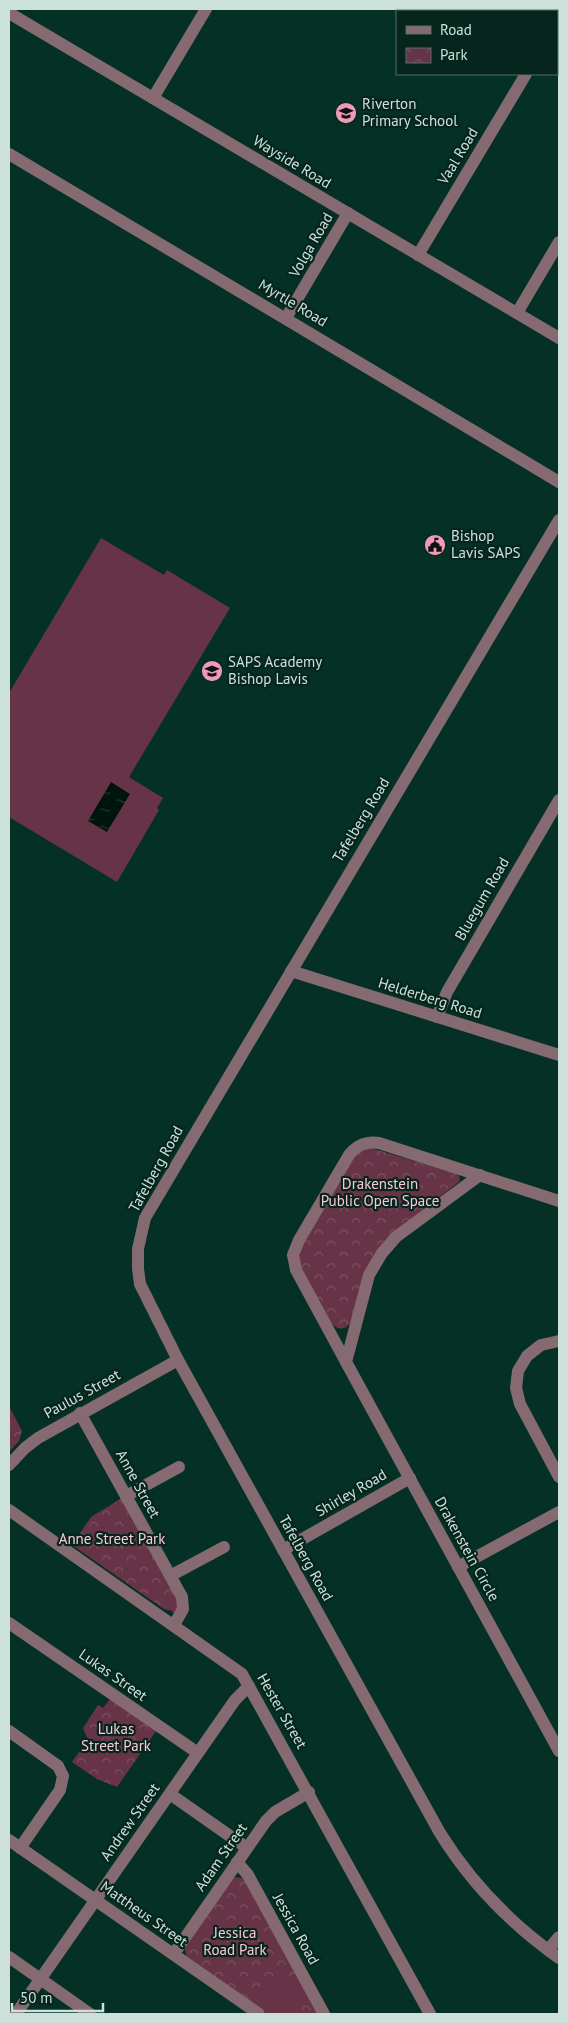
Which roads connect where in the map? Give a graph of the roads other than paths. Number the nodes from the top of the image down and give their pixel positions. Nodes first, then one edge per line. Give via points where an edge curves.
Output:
1 (206, 9) edge
2 (10, 16) edge
3 (525, 75) edge
4 (153, 98) junction
5 (9, 154) edge
6 (348, 213) junction
7 (559, 242) edge
8 (418, 255) junction
9 (517, 313) junction
10 (286, 318) junction
11 (559, 338) edge
12 (559, 482) edge
13 (559, 520) edge
14 (559, 800) edge
15 (291, 971) junction
16 (437, 1017) junction
17 (559, 1055) edge
18 (480, 1176) junction
19 (559, 1201) edge
20 (559, 1341) edge
21 (178, 1360) junction
22 (346, 1362) junction
23 (80, 1413) junction
24 (9, 1465) edge
25 (179, 1467) dead end
26 (559, 1476) edge
27 (410, 1478) junction
28 (126, 1496) junction
29 (9, 1510) edge
30 (559, 1512) edge
31 (224, 1547) dead end
32 (283, 1550) junction
33 (458, 1567) junction
34 (170, 1576) junction
35 (9, 1623) edge
36 (174, 1626) junction
37 (249, 1686) junction
38 (9, 1731) edge
39 (559, 1751) edge
40 (198, 1753) junction
41 (309, 1792) junction
42 (170, 1794) junction
43 (13, 1846) edge
44 (247, 1848) junction
45 (237, 1862) junction
46 (96, 1900) junction
47 (559, 1937) edge
48 (548, 1950) junction
49 (172, 1953) junction
50 (9, 1958) edge
51 (559, 1958) edge
52 (41, 1980) junction
53 (16, 2014) edge
54 (90, 2014) edge
55 (259, 2014) edge
56 (324, 2014) edge
57 (430, 2014) edge

1 - 4 street
2 - 4 street, Wayside Road
3 - 8 street, Vaal Road
4 - 6 street, Wayside Road
5 - 10 street, Myrtle Road
6 - 8 street, Wayside Road
6 - 10 street, Volga Road
7 - 9 street
8 - 9 street, Wayside Road
9 - 11 street, Wayside Road
10 - 12 street, Myrtle Road
13 - 15 street, Tafelberg Road
14 - 16 street, Bluegum Road via 447,992
15 - 16 street, Helderberg Road
15 - 21 street, Tafelberg Road via 145,1218 140,1234 140,1284
16 - 17 street, Helderberg Road
18 - 19 street, Drakenstein Circle
18 - 22 street via 396,1237 382,1252 369,1275
18 - 22 street, Drakenstein Circle via 373,1142 357,1146 348,1155 293,1255 296,1270
20 - 26 street via 541,1345 527,1356 518,1371 516,1388 520,1404
21 - 23 street, Paulus Street
21 - 32 street, Tafelberg Road
22 - 27 street, Drakenstein Circle
23 - 24 street, Paulus Street via 38,1438
23 - 28 street, Anne Street
25 - 28 street
27 - 32 street, Shirley Road
27 - 33 street, Drakenstein Circle
28 - 34 street, Anne Street
29 - 36 street, Hester Street
30 - 33 street
31 - 34 street
32 - 48 street, Tafelberg Road via 448,1846 498,1907
33 - 39 street, Drakenstein Circle
34 - 36 street, Anne Street via 184,1605
35 - 40 street, Lukas Street
36 - 37 street, Hester Street via 236,1669
37 - 40 street, Andrew Street via 239,1695
37 - 41 street, Hester Street
38 - 43 street via 55,1764 63,1776 60,1790
40 - 42 street, Andrew Street
41 - 44 street, Adam Street via 270,1816
41 - 57 street, Hester Street
42 - 44 street
42 - 46 street, Andrew Street
43 - 46 street, Mattheus Street
44 - 45 street, Adam Street
45 - 49 street, Adam Street
45 - 56 street, Jessica Road via 248,1875
46 - 49 street, Mattheus Street
46 - 52 street, Andrew Street
47 - 48 street
48 - 51 street, Tafelberg Road
49 - 55 street, Mattheus Street
50 - 52 street
52 - 53 street, Andrew Street
52 - 54 street

